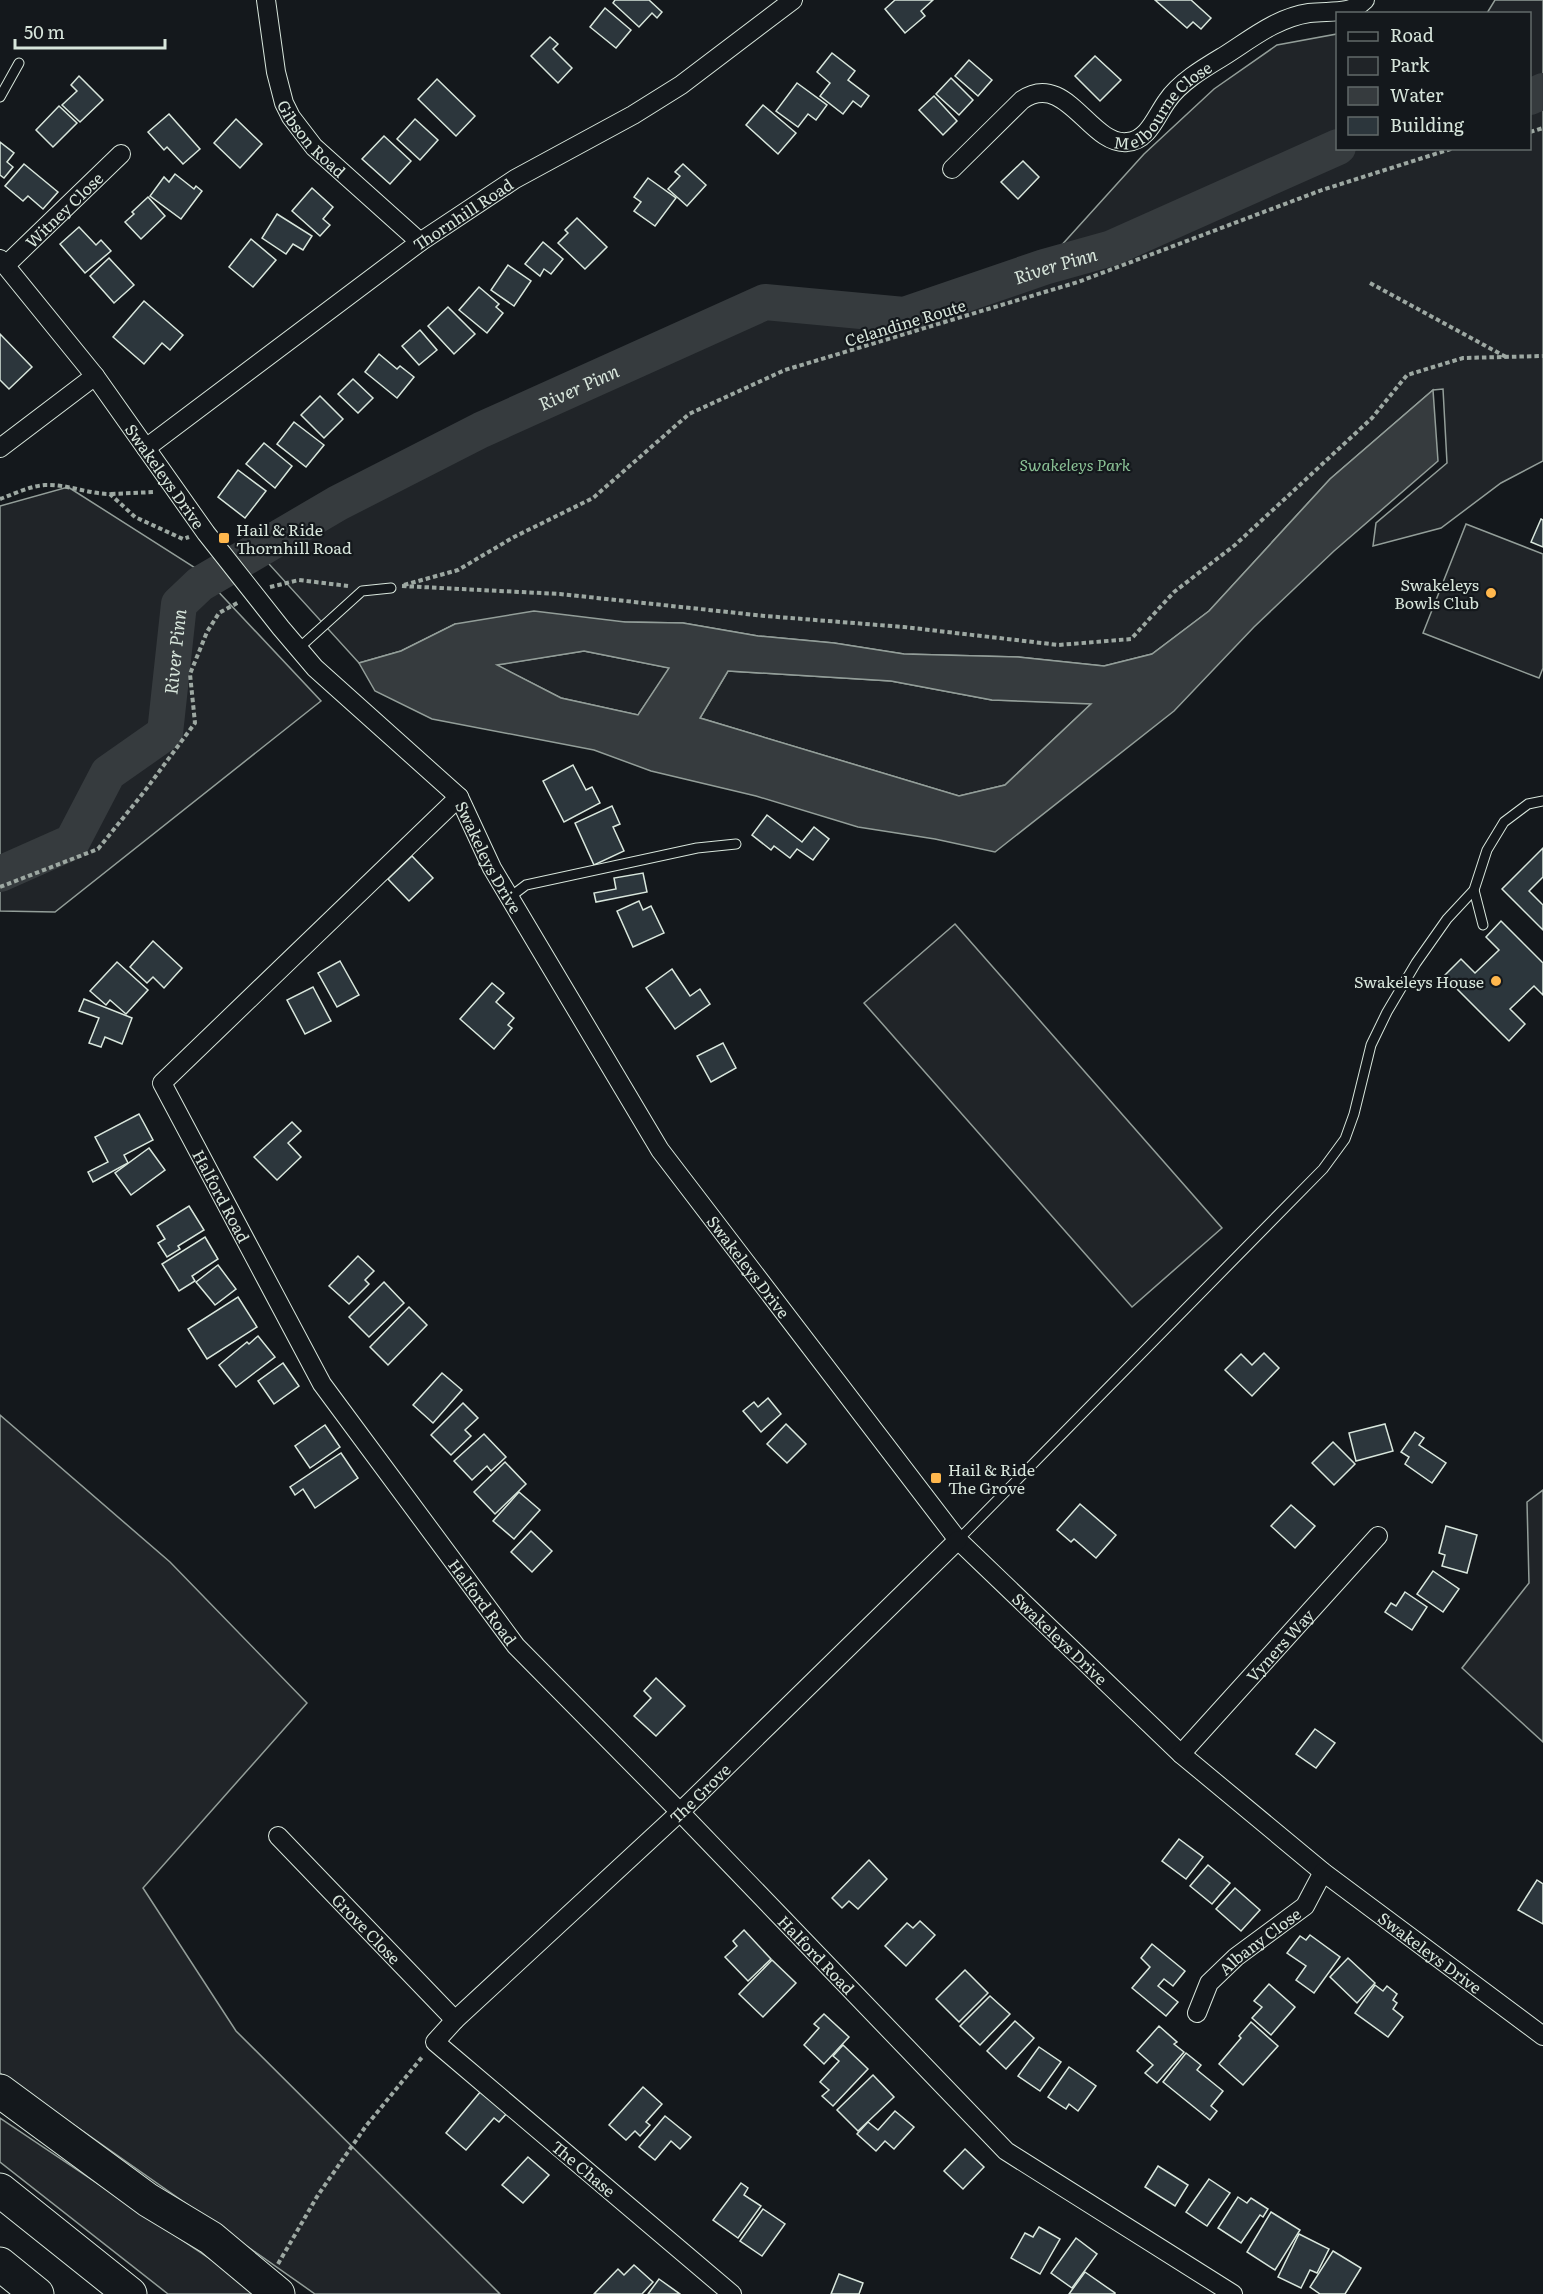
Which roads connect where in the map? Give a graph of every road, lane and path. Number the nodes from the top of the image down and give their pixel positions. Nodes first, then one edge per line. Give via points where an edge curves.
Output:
1 (266, 0) edge
2 (793, 0) edge
3 (1365, 0) edge
4 (19, 63) dead end
5 (0, 97) edge
6 (1543, 128) edge
7 (1531, 131) edge
8 (1448, 150) edge
9 (121, 154) dead end
10 (952, 169) dead end
11 (420, 242) junction
12 (3, 262) edge
13 (1370, 283) dead end
14 (1543, 356) edge
15 (1507, 357) junction
16 (95, 376) junction
17 (0, 448) edge
18 (146, 448) junction
19 (156, 492) dead end
20 (110, 494) junction
21 (0, 499) edge
22 (206, 533) junction
23 (395, 587) junction
24 (250, 590) junction
25 (362, 591) junction
26 (299, 648) junction
27 (459, 797) junction
28 (1543, 801) edge
29 (736, 844) dead end
30 (0, 887) edge
31 (1474, 890) junction
32 (510, 897) junction
33 (1484, 925) dead end
34 (1378, 1536) dead end
35 (958, 1540) junction
36 (1181, 1754) junction
37 (680, 1812) junction
38 (278, 1836) dead end
39 (1323, 1872) junction
40 (1197, 2013) dead end
41 (455, 2020) junction
42 (1543, 2036) edge
43 (435, 2042) junction
44 (0, 2091) edge
45 (0, 2190) edge
46 (0, 2264) edge
47 (272, 2289) edge
48 (37, 2294) edge
49 (130, 2294) edge
50 (732, 2294) edge
51 (1233, 2294) edge

1 - 11 street, Gibson Road via 276,72 291,117 314,147
2 - 11 street, Thornhill Road via 681,85 515,179
3 - 10 street, Melbourne Close via 1350,10 1299,15 1264,30 1185,83 1139,139 1116,141 1058,97 1040,92 1022,100
4 - 5 lane
6 - 7 path
8 - 23 path, Celandine Route via 1322,190 1078,282 785,370 689,414 593,498 458,570
9 - 12 street, Witney Close
11 - 18 street, Thornhill Road
12 - 16 street, Swakeleys Drive
13 - 15 path
14 - 15 path
15 - 23 path via 1462,358 1407,375 1372,418 1235,545 1174,592 1131,639 1059,645 560,594
16 - 17 street
16 - 18 street, Swakeleys Drive
18 - 22 street, Swakeleys Drive
19 - 20 path
20 - 21 path via 44,485
20 - 22 path via 135,517 183,539
22 - 24 street, Swakeleys Drive
23 - 25 lane
24 - 25 path via 299,580
24 - 26 street, Swakeleys Drive
24 - 30 path via 219,613 207,632 190,674 195,723 98,849
25 - 26 lane
26 - 27 street, Swakeleys Drive via 315,668
27 - 32 street, Swakeleys Drive
27 - 37 street, Halford Road via 162,1083 322,1384 516,1646
28 - 31 lane via 1527,804 1504,822 1487,850
29 - 32 lane via 697,848 526,885
31 - 33 lane
31 - 35 lane via 1441,928 1386,1012 1371,1045 1345,1139 1323,1168
32 - 35 street, Swakeleys Drive via 660,1150
34 - 36 street, Vyners Way
35 - 36 street, Swakeleys Drive
35 - 37 street, The Grove
36 - 39 street, Swakeleys Drive
37 - 41 street, The Grove
37 - 51 street, Halford Road via 1006,2151
38 - 41 street, Grove Close
39 - 40 street, Albany Close via 1305,1906 1236,1957 1209,1983
39 - 42 street, Swakeleys Drive
41 - 43 street, The Grove
43 - 47 path via 366,2126 318,2195
43 - 50 street, The Chase
44 - 47 highway via 148,2200 211,2238
45 - 49 highway
46 - 48 highway

